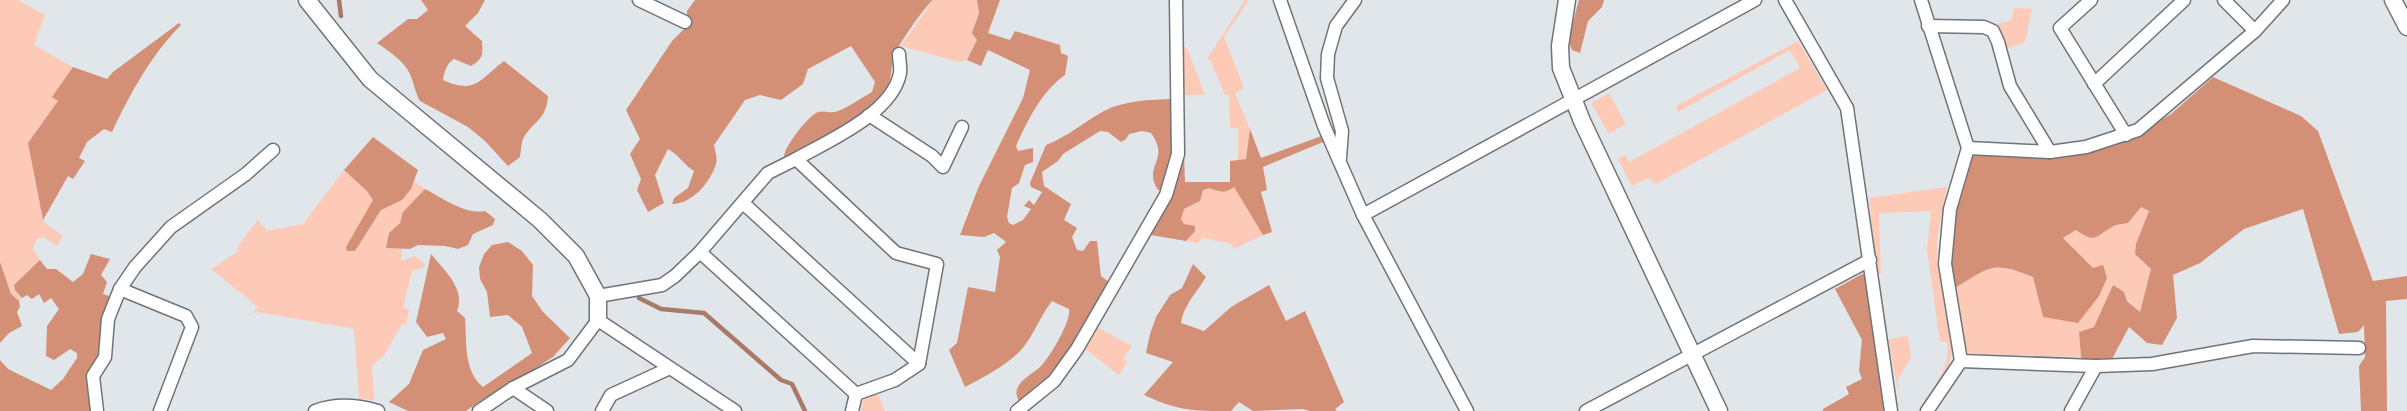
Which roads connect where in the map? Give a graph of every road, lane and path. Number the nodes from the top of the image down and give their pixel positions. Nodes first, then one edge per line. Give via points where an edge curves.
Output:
1 (307, 0) edge
2 (639, 0) edge
3 (1176, 0) edge
4 (1280, 0) edge
5 (1355, 0) edge
6 (1567, 0) edge
7 (1755, 0) edge
8 (1785, 0) edge
9 (1921, 0) edge
10 (2090, 0) edge
11 (2184, 0) edge
12 (2224, 0) edge
13 (2283, 0) edge
14 (2393, 0) edge
15 (685, 22) dead end
16 (1928, 26) junction
17 (2407, 27) edge
18 (2255, 31) junction
19 (899, 54) dead end
20 (2094, 84) junction
21 (1573, 100) junction
22 (869, 115) junction
23 (962, 126) dead end
24 (2126, 136) junction
25 (1968, 148) junction
26 (273, 150) dead end
27 (2050, 152) junction
28 (796, 159) junction
29 (1340, 161) junction
30 (743, 203) junction
31 (1363, 215) junction
32 (700, 252) junction
33 (1870, 260) junction
34 (120, 289) junction
35 (598, 296) junction
36 (598, 320) junction
37 (2358, 348) dead end
38 (1693, 355) junction
39 (1961, 361) junction
40 (919, 364) junction
41 (2096, 366) junction
42 (670, 368) junction
43 (512, 388) junction
44 (856, 394) junction
45 (97, 411) edge
46 (160, 411) edge
47 (315, 411) edge
48 (378, 411) edge
49 (479, 411) edge
50 (547, 411) edge
51 (602, 411) edge
52 (735, 411) edge
53 (852, 411) edge
54 (1017, 411) edge
55 (1467, 411) edge
56 (1586, 411) edge
57 (1719, 411) edge
58 (1891, 411) edge
59 (1928, 411) edge
60 (2071, 411) edge

1 - 35 street via 370,79 559,238 576,256
2 - 15 street
3 - 54 street via 1178,154 1166,195 1077,349 1054,381
4 - 29 street via 1324,126
5 - 29 street via 1336,26 1328,54 1327,78 1342,131
6 - 21 street via 1560,46 1561,68
7 - 21 street
8 - 33 street via 1847,108
9 - 16 street
10 - 20 street via 2060,28
11 - 20 street
12 - 18 street
13 - 18 street
14 - 17 street
16 - 25 street
16 - 27 street via 1984,26 1993,31 2010,86
18 - 24 street via 2138,130
19 - 22 street via 901,73 894,88 881,106
20 - 24 street
21 - 31 street
21 - 38 street
22 - 23 street via 932,156 943,167
22 - 28 street
24 - 27 street via 2086,147
25 - 27 street
25 - 39 street via 1950,210 1945,264
26 - 34 street via 246,174 171,227 134,267
28 - 30 street via 768,172
28 - 40 street via 896,253 937,264
29 - 31 street
30 - 32 street
30 - 40 street
31 - 55 street
32 - 35 street via 662,285
32 - 44 street
33 - 38 street
33 - 58 street
34 - 45 street via 108,319 105,357 93,376
34 - 46 street via 186,316 192,327
35 - 36 street
36 - 42 street
36 - 43 street via 568,360
37 - 41 street via 2253,346 2152,364
38 - 56 street
38 - 57 street
39 - 41 street
39 - 59 street
40 - 44 street via 895,380
41 - 60 street
42 - 51 street via 611,395
42 - 52 street
43 - 49 street
43 - 50 street
44 - 53 street
47 - 48 street via 342,405

